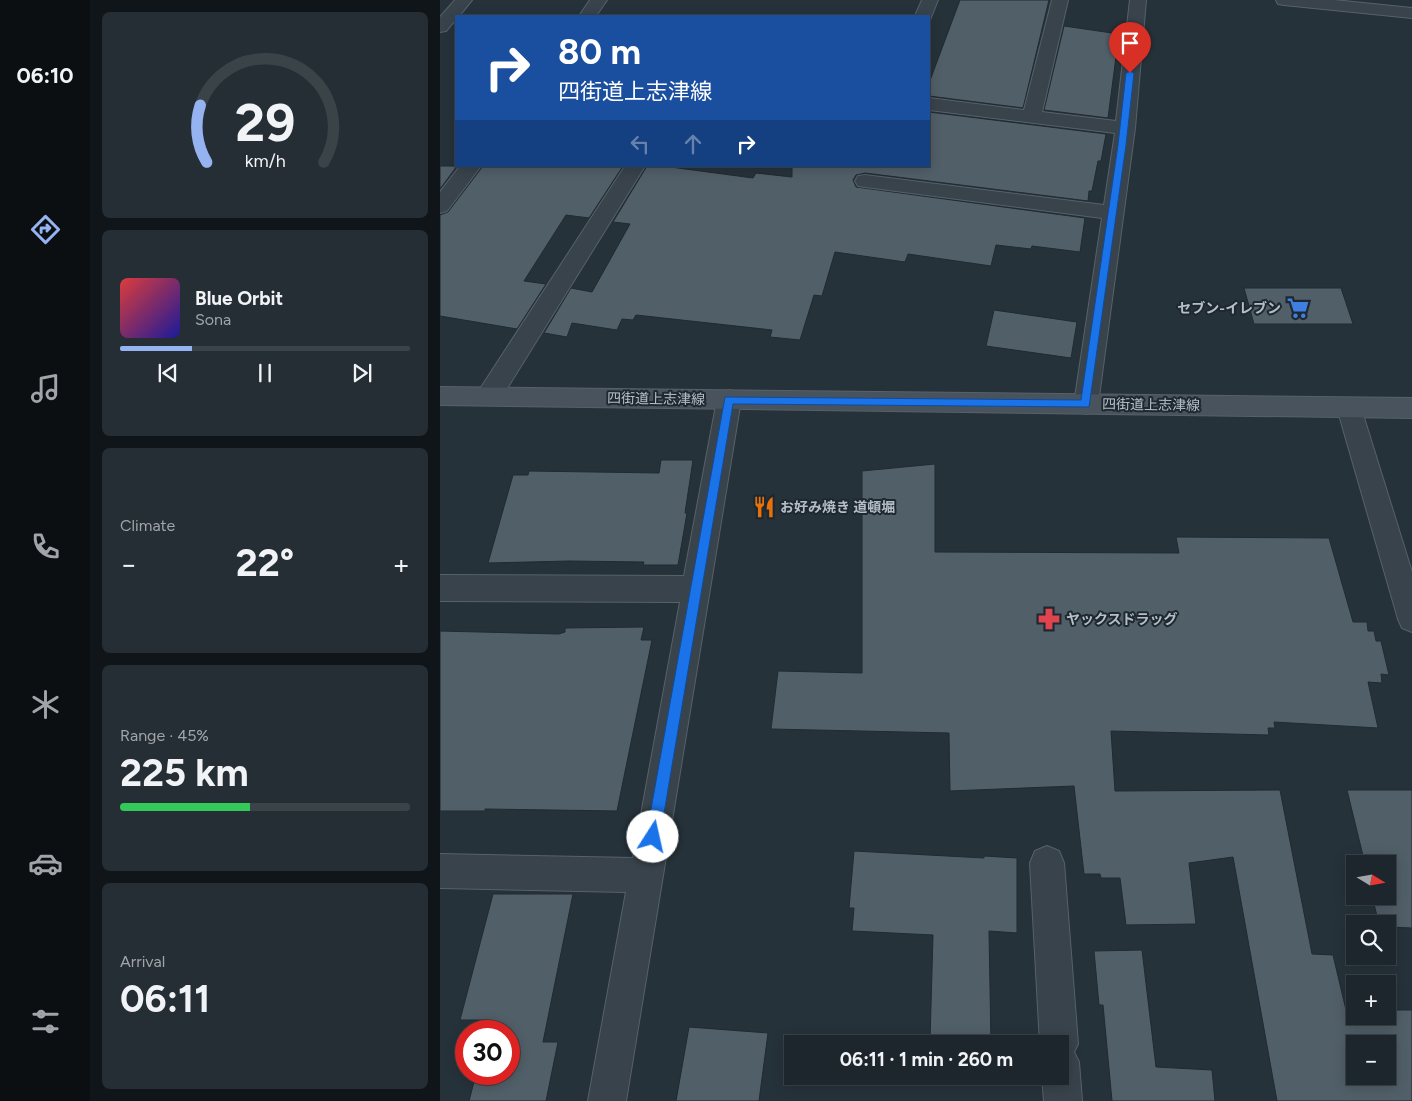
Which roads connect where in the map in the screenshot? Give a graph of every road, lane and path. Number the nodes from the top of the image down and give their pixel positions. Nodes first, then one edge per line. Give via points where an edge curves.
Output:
1 (464, 0) edge
2 (599, 0) edge
3 (930, 0) edge
4 (1060, 0) edge
5 (1138, 0) edge
6 (1284, 0) edge
7 (1408, 8) edge
8 (588, 15) edge
9 (924, 15) edge
10 (440, 27) edge
11 (930, 104) edge
12 (1032, 116) junction
13 (1124, 128) junction
14 (470, 167) edge
15 (635, 167) edge
16 (866, 181) dead end
17 (440, 206) edge
18 (1113, 213) junction
19 (440, 396) edge
20 (489, 396) junction
21 (729, 400) junction
22 (1086, 404) junction
23 (1349, 408) junction
24 (1412, 408) edge
25 (440, 588) edge
26 (695, 589) junction
27 (1412, 619) edge
28 (1047, 863) dead end
29 (440, 871) edge
30 (646, 875) junction
31 (1058, 1035) edge
32 (1061, 1085) edge
33 (607, 1101) edge
34 (1062, 1101) edge

1 - 10 street
2 - 8 street
3 - 9 street
4 - 12 street
5 - 13 street
6 - 7 street
11 - 12 street
12 - 13 street
13 - 18 street
14 - 17 street
15 - 20 street
16 - 18 street
18 - 22 street
19 - 20 main road, 四街道上志津線
20 - 21 main road, 四街道上志津線
21 - 22 main road, 四街道上志津線
21 - 26 street
22 - 23 main road, 四街道上志津線
23 - 24 main road, 四街道上志津線
23 - 27 street
25 - 26 street
26 - 30 street
28 - 31 street
29 - 30 street
30 - 33 street
32 - 34 street

